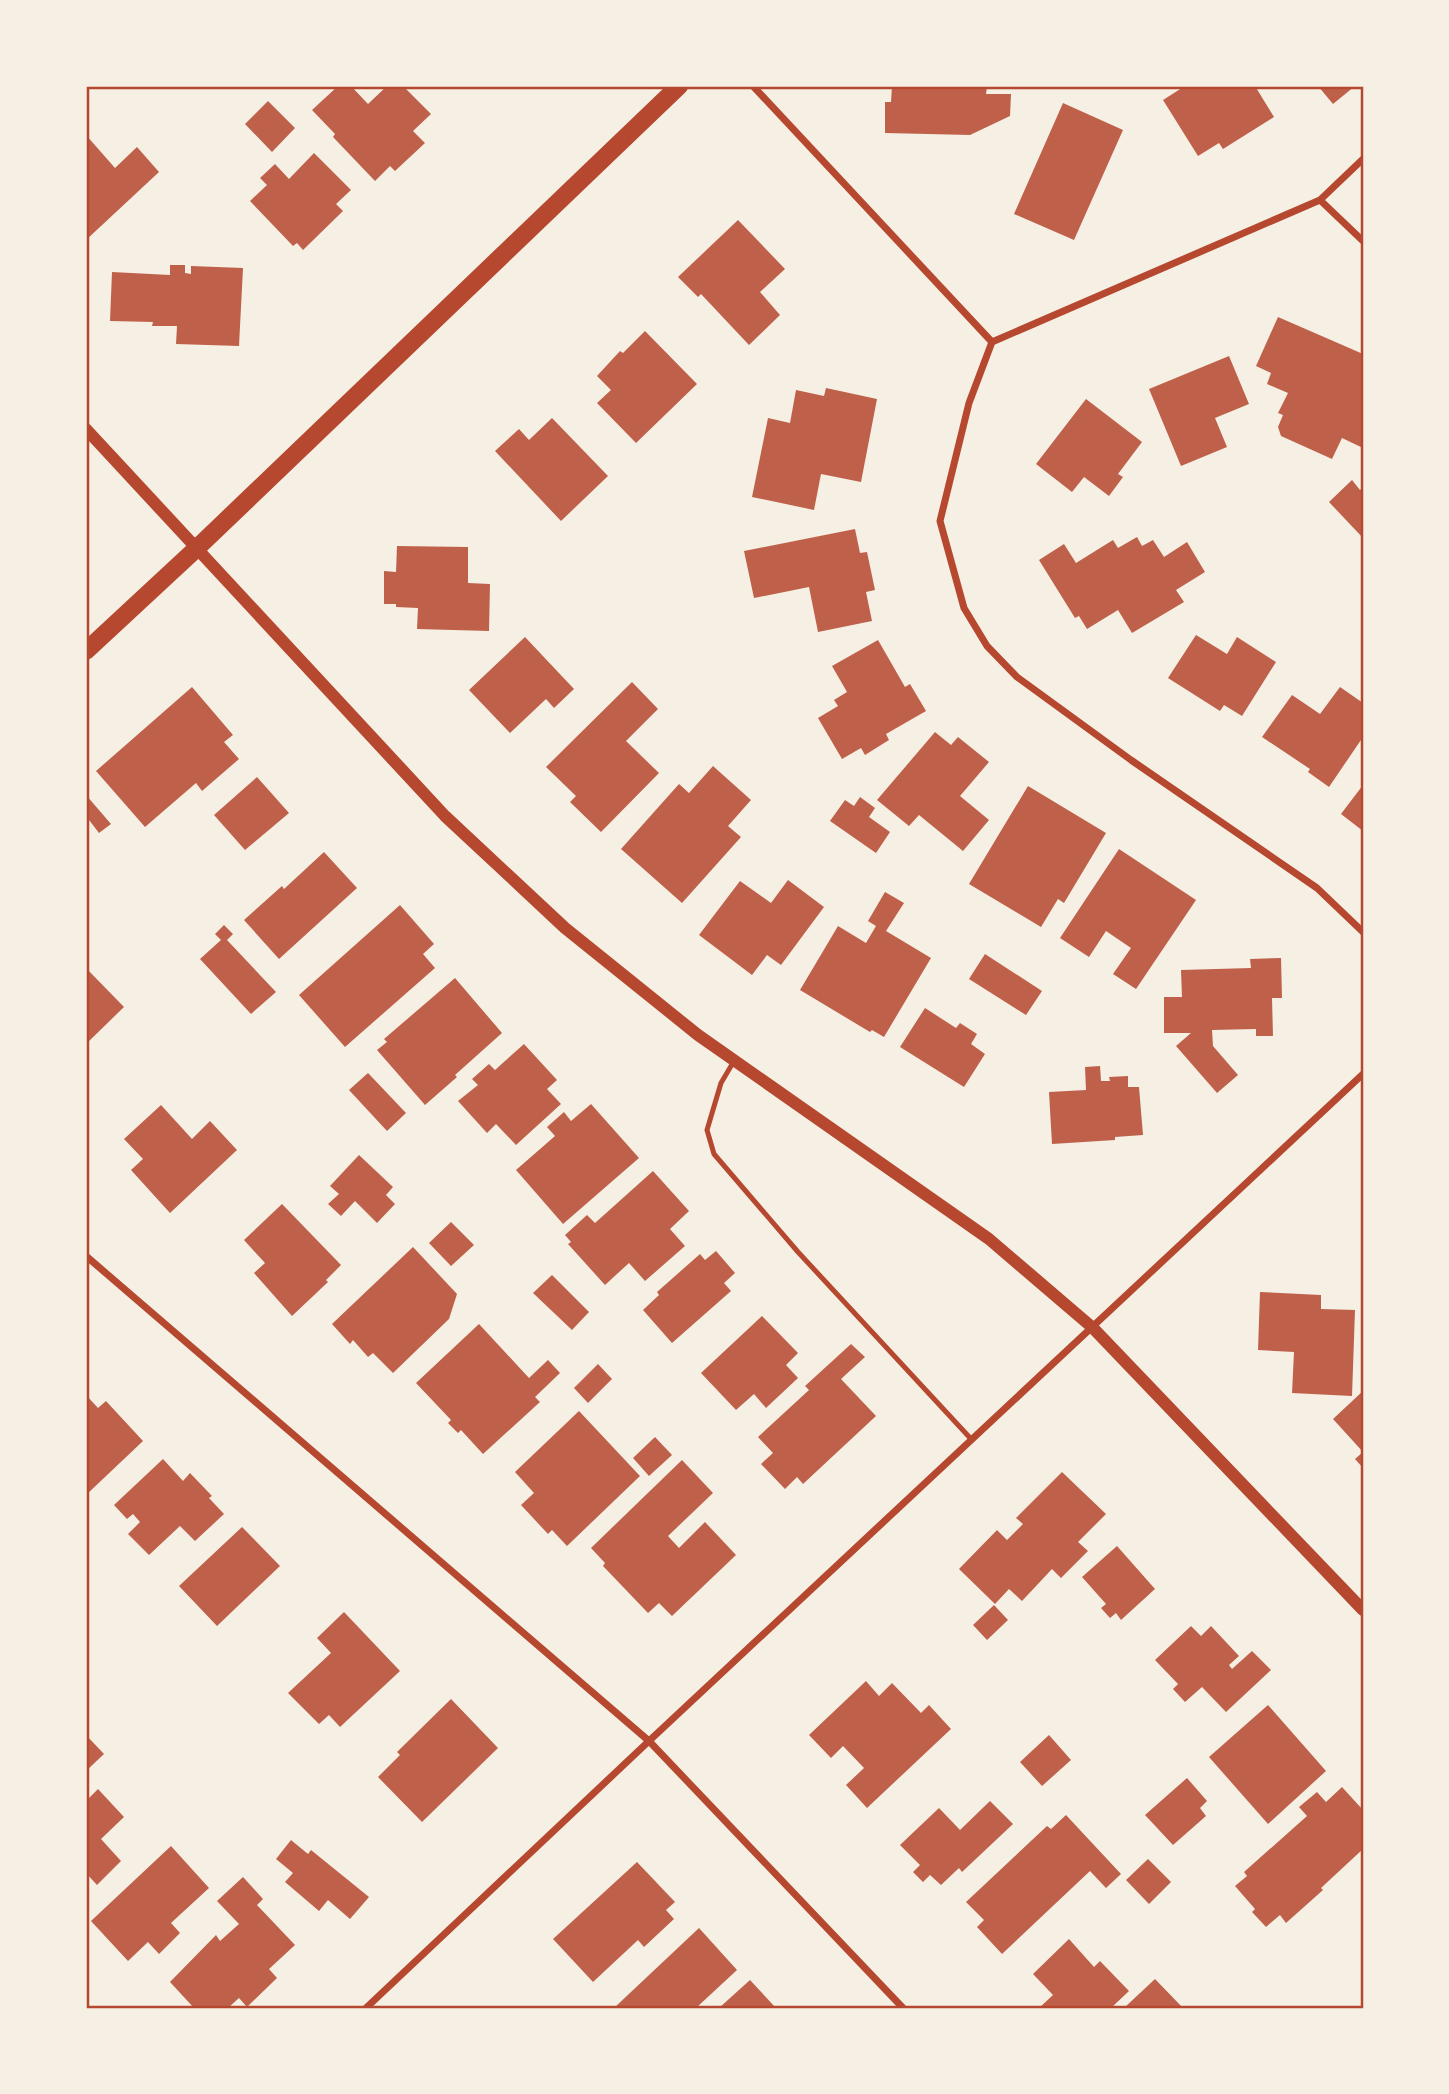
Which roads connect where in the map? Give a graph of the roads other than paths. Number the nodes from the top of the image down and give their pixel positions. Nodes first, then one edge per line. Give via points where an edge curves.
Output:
1 (679, 86) edge
2 (752, 86) edge
3 (1363, 159) edge
4 (1320, 200) junction
5 (1363, 242) edge
6 (992, 342) junction
7 (86, 429) edge
8 (197, 548) junction
9 (86, 651) edge
10 (1363, 932) edge
11 (734, 1061) junction
12 (1363, 1074) edge
13 (86, 1256) edge
14 (1093, 1328) junction
15 (972, 1440) junction
16 (1363, 1611) edge
17 (649, 1741) junction
18 (366, 2008) edge
19 (903, 2008) edge

1 - 8 main road
2 - 6 street
3 - 4 street
4 - 5 street
4 - 6 street
6 - 10 street via 969,403 940,521 964,608 987,646 1017,677 1317,888
7 - 8 street
8 - 9 main road
8 - 11 street via 445,816 565,928
11 - 14 street via 989,1239
11 - 15 lane via 721,1083 707,1130 714,1154
12 - 14 street
13 - 17 street
14 - 15 street
14 - 16 street
15 - 17 street
17 - 18 street
17 - 19 street

